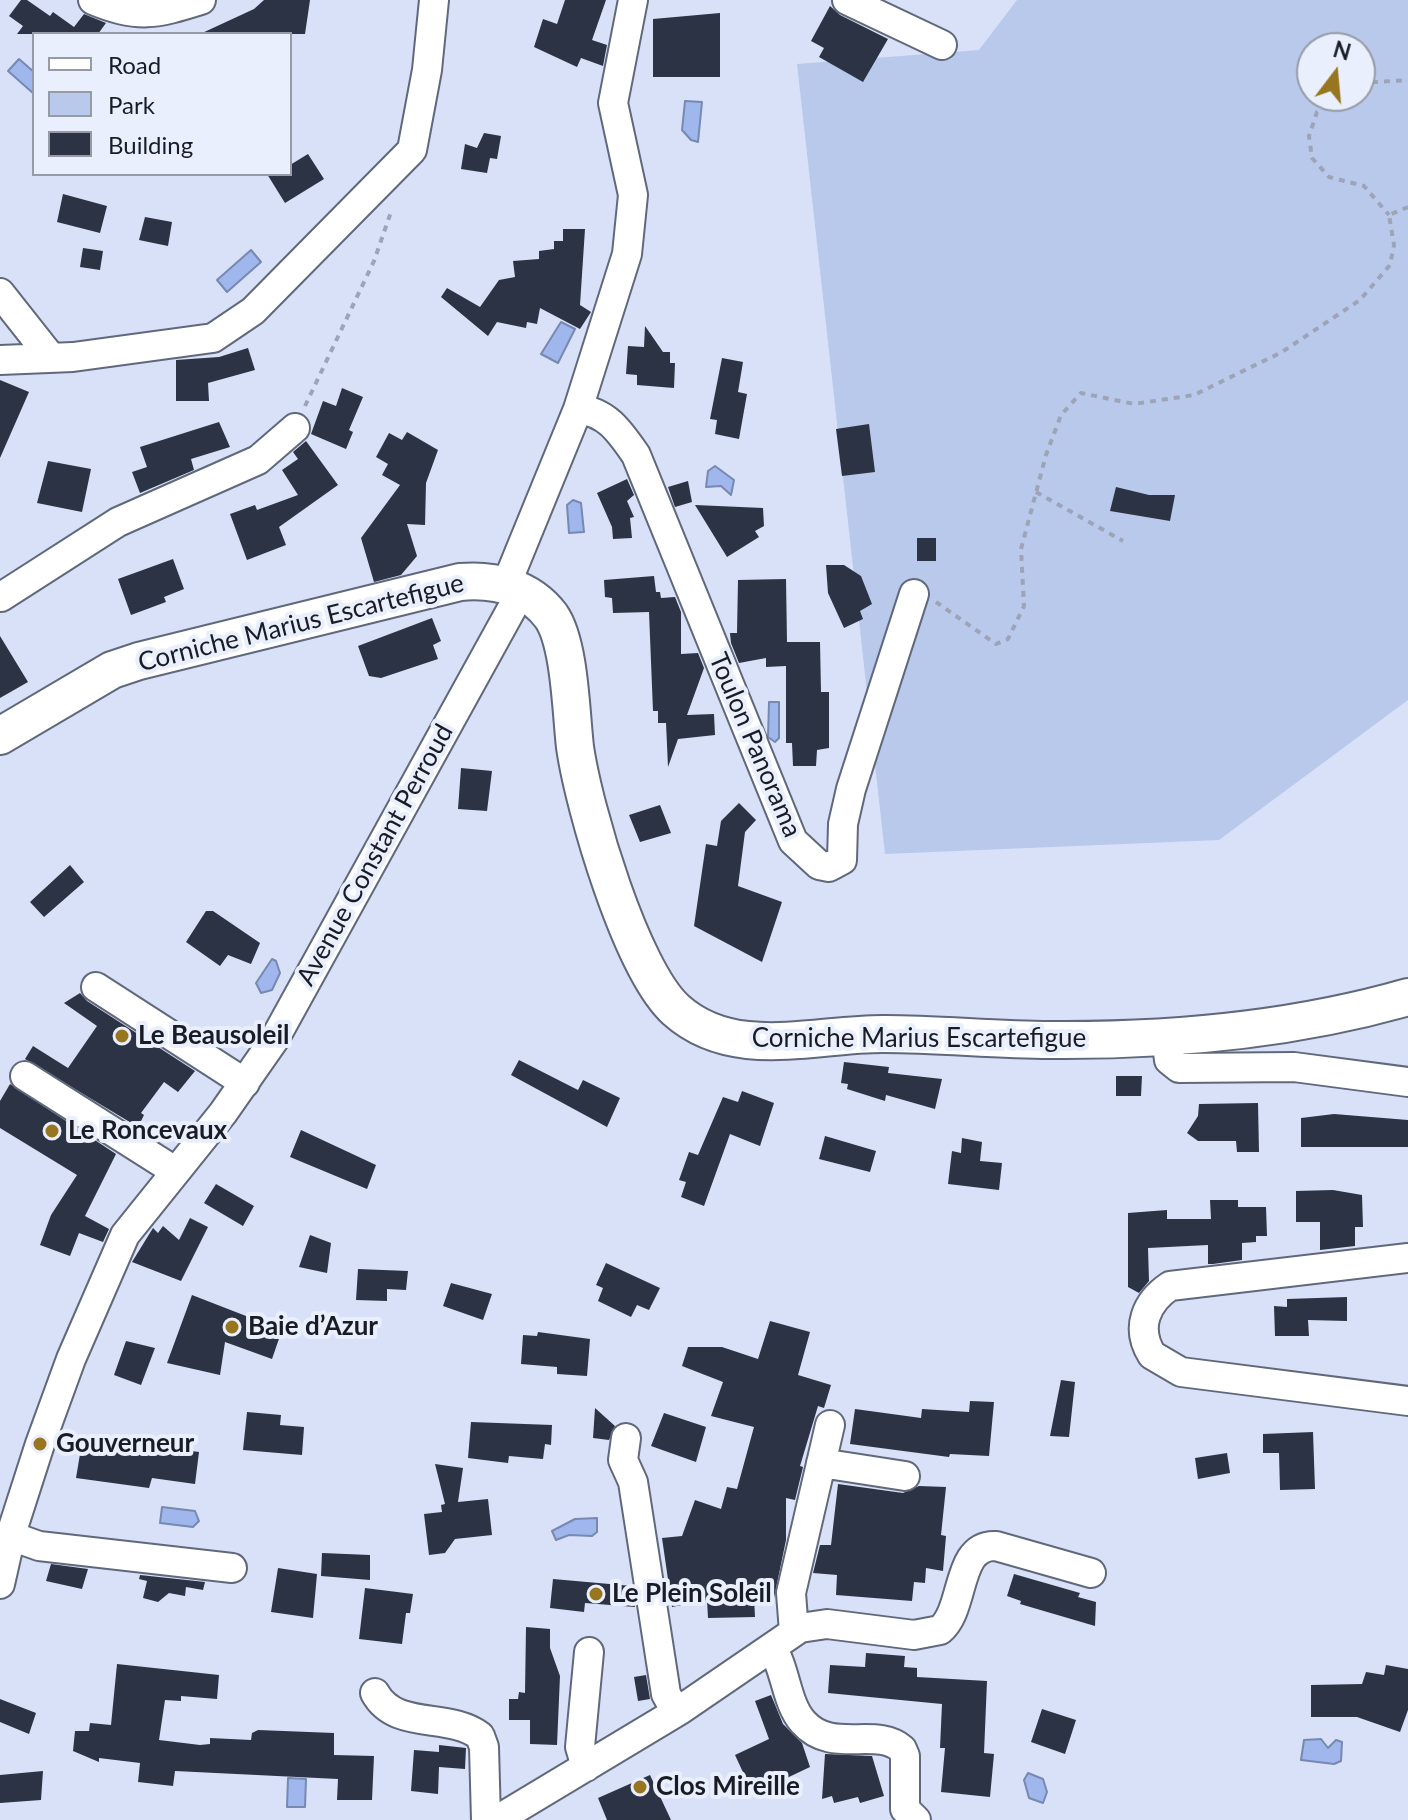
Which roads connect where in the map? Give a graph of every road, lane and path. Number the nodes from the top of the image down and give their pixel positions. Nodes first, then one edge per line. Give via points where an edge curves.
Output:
1 (93, 0) edge
2 (201, 0) edge
3 (434, 0) edge
4 (633, 0) edge
5 (847, 0) edge
6 (942, 45) dead end
7 (1408, 80) edge
8 (1376, 82) edge
9 (1317, 112) edge
10 (393, 206) dead end
11 (1408, 207) edge
12 (1389, 215) junction
13 (0, 293) edge
14 (49, 355) junction
15 (0, 360) edge
16 (578, 409) junction
17 (295, 428) joint
18 (1036, 492) junction
19 (1123, 541) dead end
20 (0, 571) edge
21 (514, 589) junction
22 (914, 594) joint
23 (0, 597) edge
24 (0, 736) edge
25 (96, 987) dead end
26 (1408, 997) edge
27 (1166, 1036) junction
28 (25, 1076) dead end
29 (1408, 1082) edge
30 (245, 1083) junction
31 (175, 1171) junction
32 (1408, 1258) edge
33 (1408, 1401) edge
34 (830, 1425) dead end
35 (626, 1438) dead end
36 (821, 1463) junction
37 (905, 1476) dead end
38 (8, 1531) edge
39 (232, 1568) dead end
40 (1091, 1573) dead end
41 (0, 1584) edge
42 (783, 1640) junction
43 (589, 1652) dead end
44 (375, 1693) dead end
45 (676, 1712) junction
46 (586, 1767) junction
47 (486, 1820) edge
48 (497, 1820) edge
49 (916, 1820) edge

1 - 2 street via 123,13 161,12
3 - 14 street via 412,150 253,311 213,338 73,357
4 - 16 street, Avenue Constant Perroud via 613,103 633,195 627,254
5 - 6 street
7 - 8 path
9 - 12 path via 1309,136 1312,158 1329,177 1364,186
10 - 17 path via 374,261
11 - 12 path
12 - 18 path via 1394,245 1390,265 1360,300 1282,352 1194,395 1134,404 1081,393 1072,400 1061,415
13 - 14 street
14 - 15 street
16 - 21 street, Avenue Constant Perroud
16 - 22 street, Toulon Panorama via 592,411 617,427 636,455 793,841 819,865 829,867 842,860 851,789
17 - 23 street via 258,460 118,522
18 - 19 path
18 - 22 path via 1021,549 1024,606 1008,639 996,644 934,601
20 - 23 street
21 - 24 main road, Corniche Marius Escartefigue via 492,581 460,582 139,661 112,670
21 - 27 main road, Corniche Marius Escartefigue via 542,607 557,628 584,800 653,984 693,1022 726,1036 763,1042 852,1034 1049,1040
21 - 30 street, Avenue Constant Perroud via 274,1040
25 - 30 street
26 - 27 main road, Corniche Marius Escartefigue via 1287,1025
27 - 29 street via 1169,1060 1179,1068 1294,1067
28 - 31 street
30 - 31 street, Avenue Constant Perroud
31 - 38 street, Avenue Constant Perroud via 134,1220 117,1253 61,1384
32 - 33 street via 1170,1286 1153,1300 1143,1326 1152,1355 1174,1370
34 - 36 street
35 - 45 street via 623,1460 633,1482 666,1694
36 - 37 street
36 - 42 street
38 - 39 street via 39,1546
38 - 41 street, Avenue Constant Perroud
40 - 42 street via 996,1546 983,1547 969,1561 956,1607 940,1630 914,1635 813,1624
42 - 45 street
42 - 49 street via 781,1662 798,1713 812,1729 832,1739 900,1747 905,1756 905,1809
43 - 46 street via 580,1747
44 - 47 street via 391,1711 466,1727 480,1736
45 - 46 street
46 - 48 street

